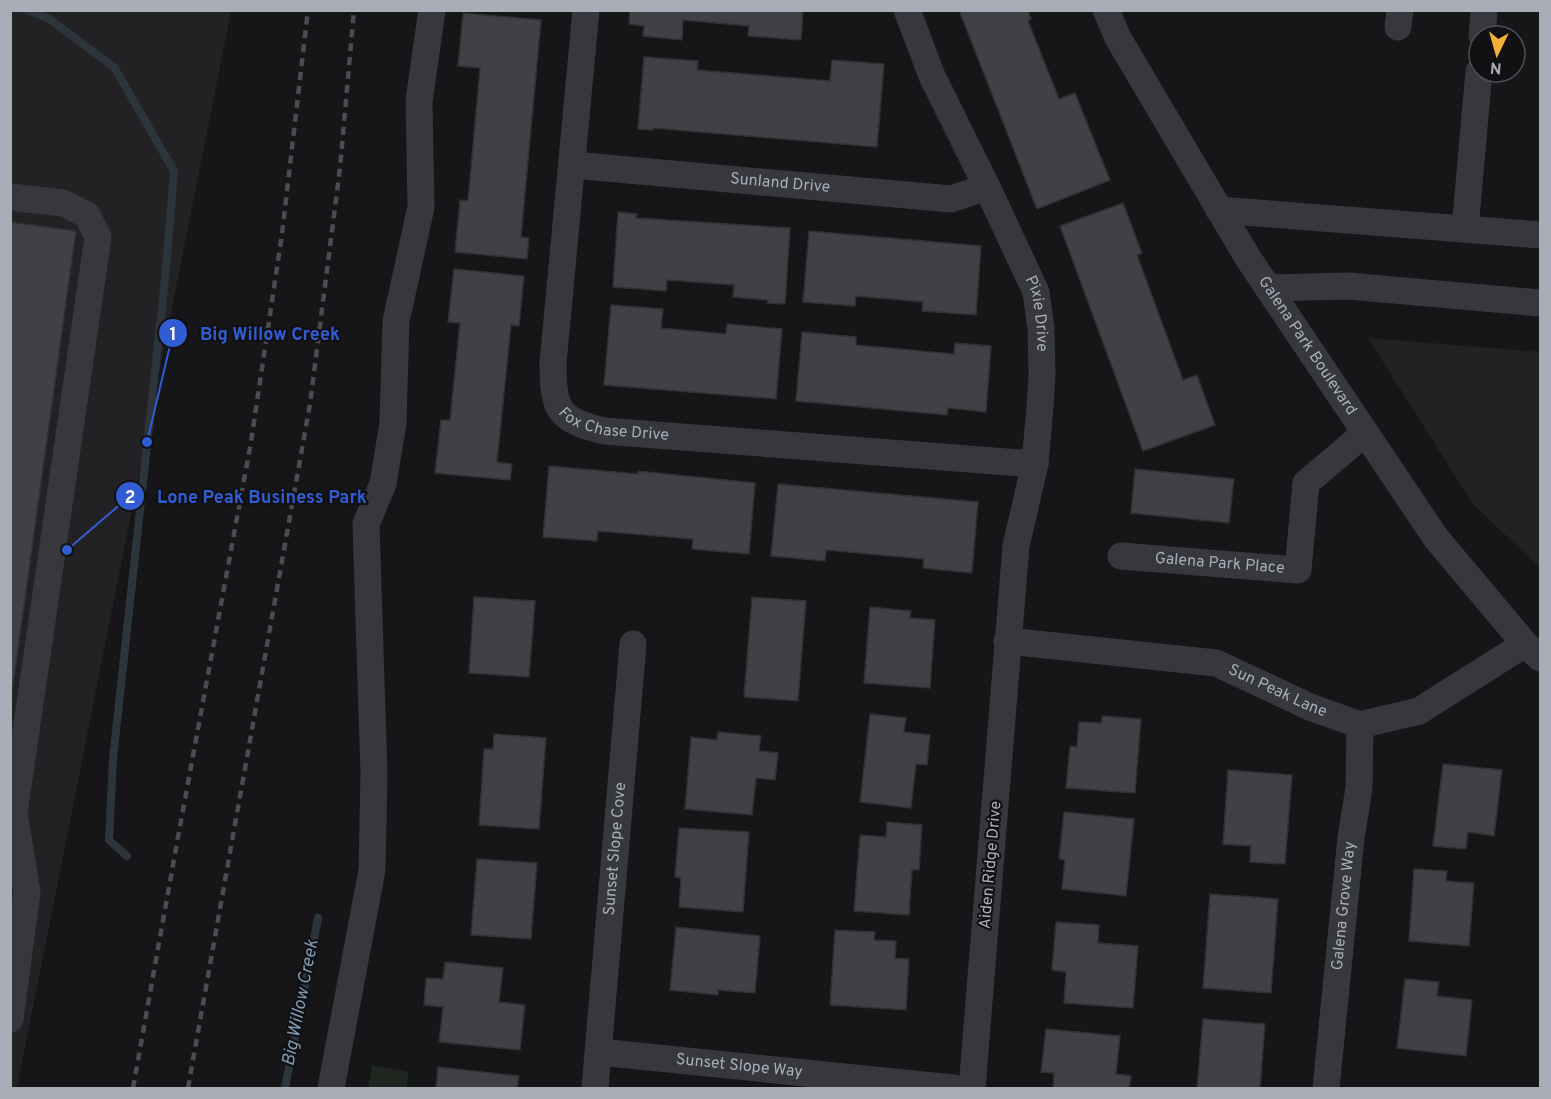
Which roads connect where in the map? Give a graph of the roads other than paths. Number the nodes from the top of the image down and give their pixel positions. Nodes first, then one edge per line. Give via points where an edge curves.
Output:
1 (432, 10) edge
2 (586, 10) edge
3 (907, 10) edge
4 (1106, 10) edge
5 (1478, 84) edge
6 (573, 165) junction
7 (987, 187) junction
8 (10, 197) edge
9 (1219, 210) junction
10 (1465, 229) junction
11 (1540, 235) edge
12 (1268, 288) junction
13 (1540, 303) edge
14 (1365, 433) junction
15 (1035, 464) junction
16 (1121, 555) dead end
17 (1007, 641) junction
18 (633, 645) dead end
19 (1533, 651) edge
20 (1360, 725) junction
21 (12, 812) edge
22 (10, 1019) edge
23 (599, 1052) junction
24 (331, 1089) edge
25 (595, 1089) edge
26 (953, 1089) edge
27 (972, 1089) edge
28 (1326, 1089) edge

1 - 24 street via 419,101 421,207 396,321 393,423 383,484 366,524 374,774 372,870
2 - 6 street, Fox Chase Drive
3 - 7 street, Pixie Drive via 932,76
4 - 9 street, Galena Park Boulevard via 1118,38
5 - 10 street
6 - 7 street, Sunland Drive via 951,199
6 - 15 street, Fox Chase Drive via 553,363 553,388 562,414 571,420 604,431
7 - 15 street, Pixie Drive via 1036,292 1042,374
8 - 21 street via 63,203 87,215 98,237
9 - 10 street
9 - 12 street, Galena Park Boulevard
10 - 11 street
12 - 13 street via 1348,286
12 - 14 street, Galena Park Boulevard
14 - 16 street, Galena Park Place via 1306,483 1298,570
14 - 19 street, Galena Park Boulevard via 1436,537
15 - 17 street, Pixie Drive via 1016,546
17 - 20 street, Sun Peak Lane via 1216,663 1310,707
17 - 27 street, Aiden Ridge Drive
18 - 23 street, Sunset Slope Cove
19 - 20 street via 1419,711
20 - 28 street, Galena Grove Way via 1359,788
21 - 22 street via 27,892
23 - 25 street, Sunset Slope Cove
23 - 26 street, Sunset Slope Way

